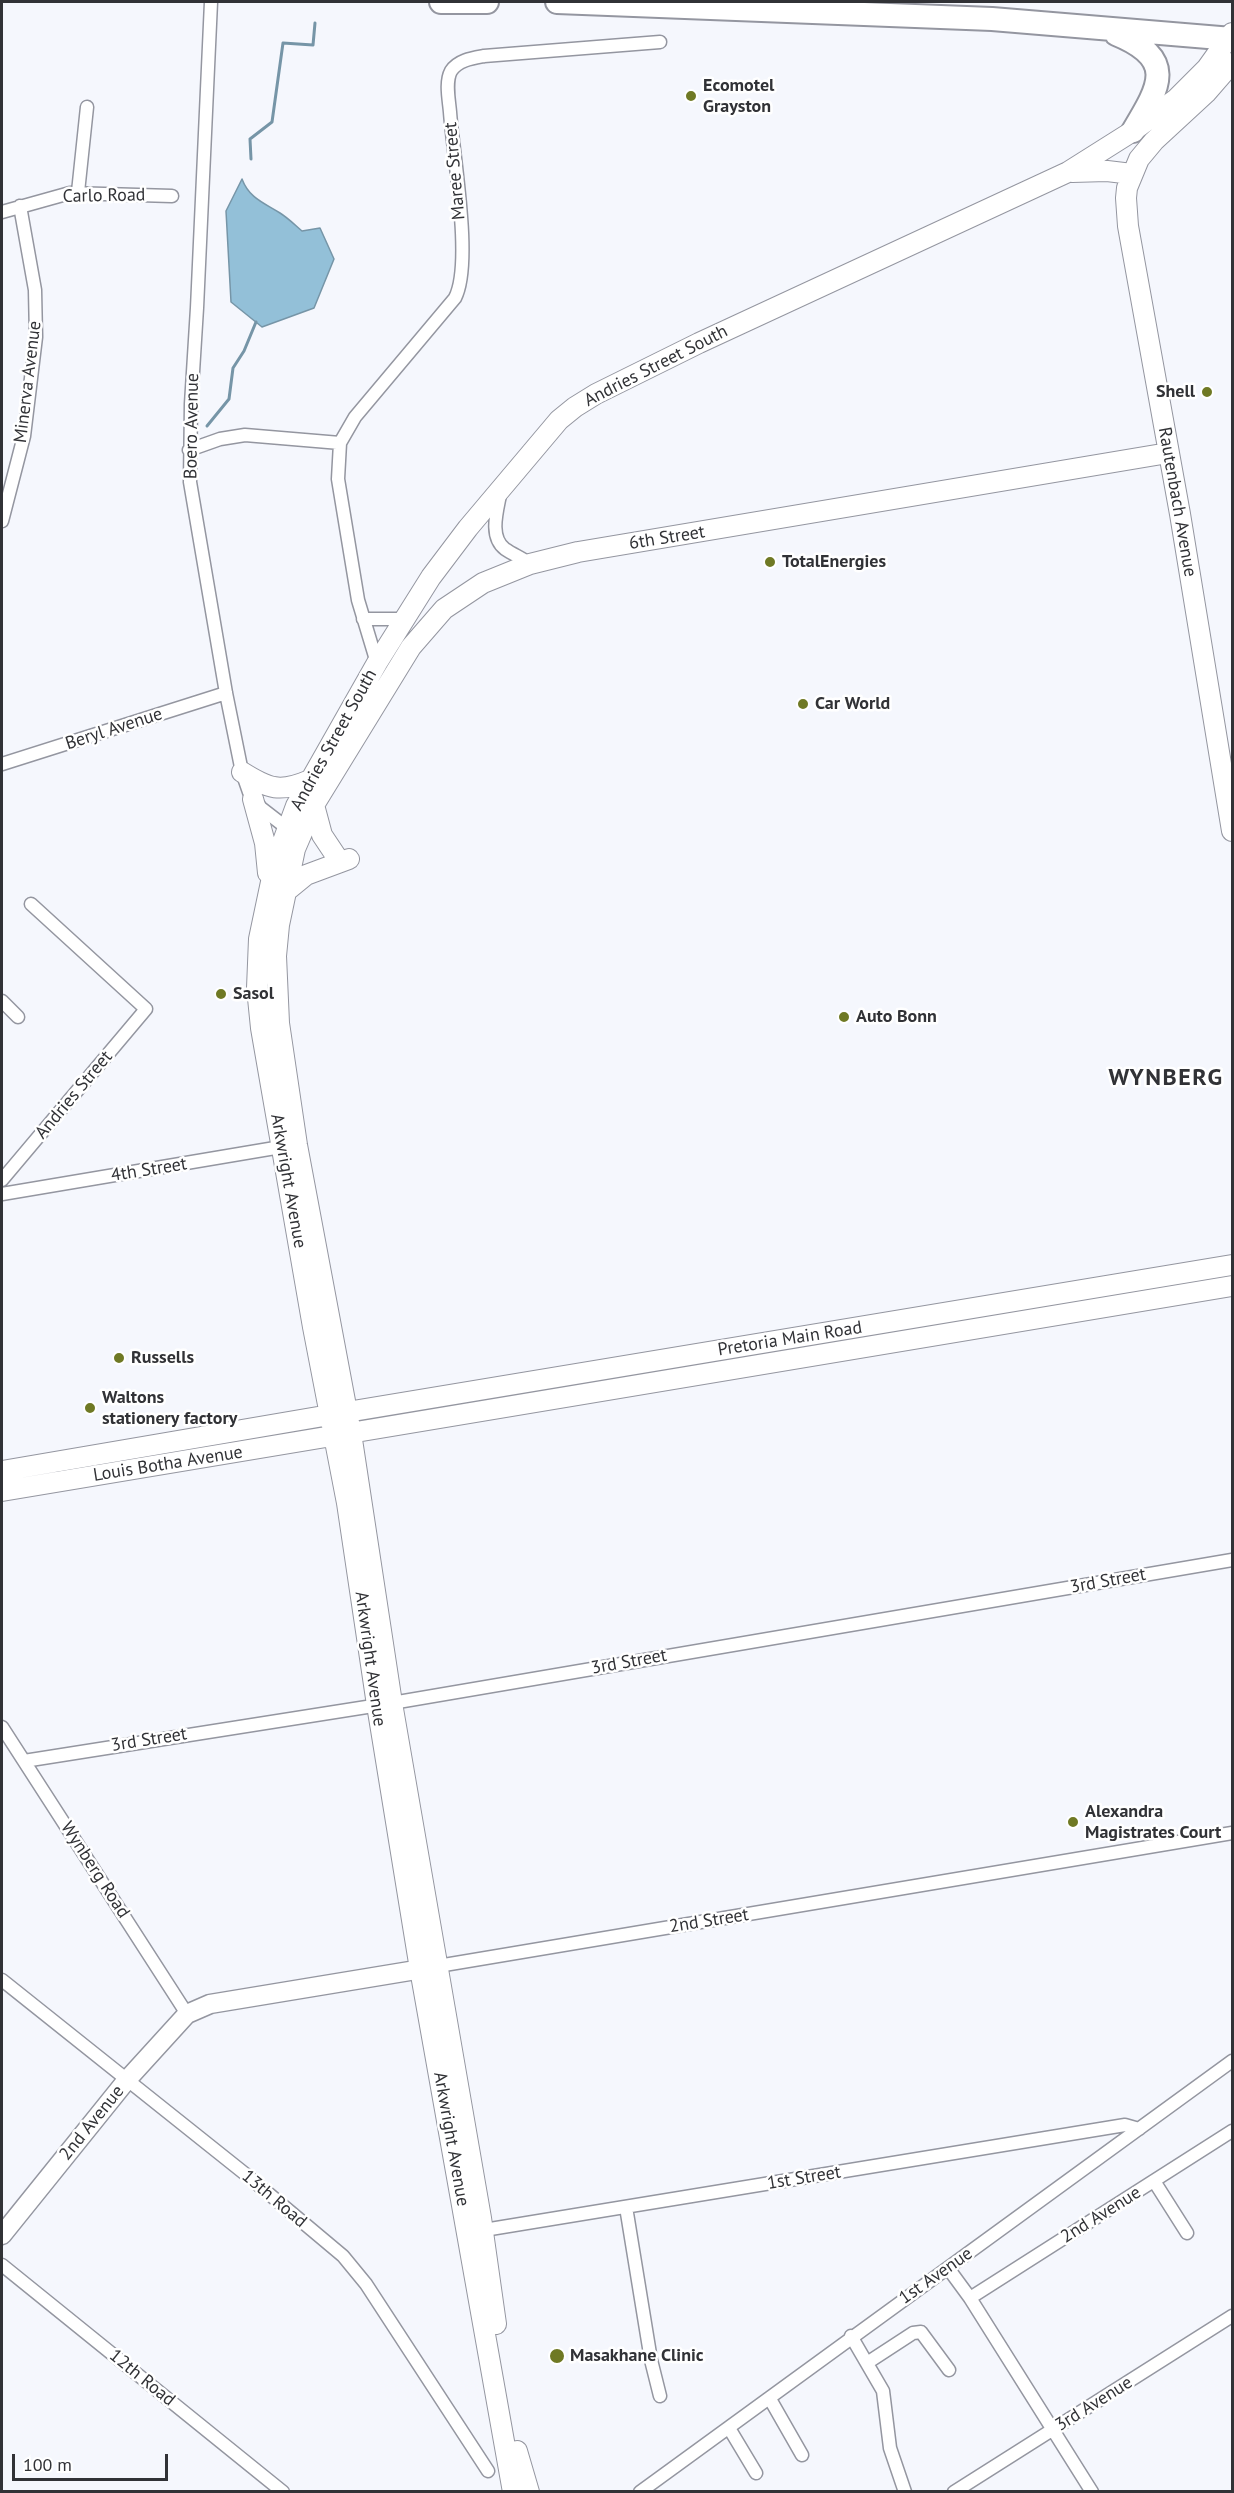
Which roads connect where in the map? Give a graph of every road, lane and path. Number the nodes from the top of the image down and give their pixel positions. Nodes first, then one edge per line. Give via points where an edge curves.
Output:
1 (211, 2) edge
2 (441, 2) edge
3 (487, 2) edge
4 (556, 2) edge
5 (1099, 28) junction
6 (1231, 37) edge
7 (660, 42) dead end
8 (1233, 63) edge
9 (87, 107) dead end
10 (1133, 132) junction
11 (1068, 172) junction
12 (1132, 174) junction
13 (78, 192) junction
14 (172, 196) dead end
15 (20, 206) junction
16 (2, 212) edge
17 (339, 443) junction
18 (189, 450) junction
19 (1168, 453) junction
20 (501, 488) junction
21 (2, 521) edge
22 (530, 564) junction
23 (363, 619) junction
24 (404, 619) junction
25 (376, 663) junction
26 (226, 693) junction
27 (2, 764) edge
28 (242, 772) junction
29 (310, 780) junction
30 (253, 800) junction
31 (314, 805) junction
32 (1233, 831) edge
33 (293, 833) junction
34 (277, 889) junction
35 (31, 904) dead end
36 (2, 1001) edge
37 (18, 1017) dead end
38 (289, 1146) junction
39 (2, 1179) edge
40 (2, 1194) edge
41 (1233, 1265) edge
42 (1233, 1286) edge
43 (342, 1387) junction
44 (378, 1407) junction
45 (339, 1413) junction
46 (381, 1428) junction
47 (343, 1435) junction
48 (355, 1461) junction
49 (2, 1471) edge
50 (2, 1491) edge
51 (1233, 1560) edge
52 (384, 1704) junction
53 (2, 1727) edge
54 (24, 1761) junction
55 (1233, 1833) edge
56 (429, 1968) junction
57 (2, 1980) edge
58 (187, 2014) junction
59 (1233, 2061) edge
60 (126, 2081) junction
61 (1139, 2129) junction
62 (1233, 2131) edge
63 (1155, 2181) junction
64 (626, 2207) junction
65 (475, 2231) junction
66 (1186, 2233) dead end
67 (2, 2235) edge
68 (2, 2265) edge
69 (948, 2268) junction
70 (970, 2298) junction
71 (1233, 2316) edge
72 (851, 2336) junction
73 (867, 2363) junction
74 (949, 2370) dead end
75 (660, 2396) dead end
76 (770, 2398) junction
77 (729, 2428) junction
78 (1054, 2429) junction
79 (802, 2455) dead end
80 (488, 2470) dead end
81 (756, 2473) dead end
82 (283, 2492) edge
83 (513, 2492) edge
84 (529, 2492) edge
85 (640, 2492) edge
86 (905, 2492) edge
87 (954, 2492) edge
88 (1092, 2492) edge

1 - 18 street, Boero Avenue
2 - 3 highway
4 - 5 highway via 992,19
5 - 6 highway
5 - 10 highway via 1138,44 1150,54 1157,69 1155,93
6 - 10 main road, Andries Street South via 1194,82
7 - 17 street, Maree Street via 484,56 454,67 448,94 462,250 459,290 369,399
8 - 12 main road via 1154,141
9 - 13 street
10 - 11 main road, Andries Street South
11 - 12 main road
11 - 20 main road, Andries Street South via 596,394 559,420
12 - 19 main road, Rautenbach Avenue via 1126,198 1128,226
13 - 14 street, Carlo Road
13 - 15 street, Carlo Road
15 - 16 street, Carlo Road
15 - 21 street, Minerva Avenue via 35,290 36,337 24,435
17 - 18 street via 245,435
17 - 23 street via 338,479
18 - 26 street, Boero Avenue via 195,518
19 - 22 main road, 6th Street via 578,552
19 - 32 main road, Rautenbach Avenue
20 - 22 street via 495,529 498,540
20 - 24 main road, Andries Street South via 449,552
22 - 31 main road, 6th Street via 483,583 451,603 428,625 395,670
23 - 24 street
23 - 25 street
24 - 25 main road, Andries Street South
25 - 29 main road, Andries Street South
26 - 27 street, Beryl Avenue
26 - 28 street, Boero Avenue
28 - 29 main road via 278,789
28 - 30 street, Boero Avenue
29 - 33 main road, Andries Street South
30 - 33 street, Boero Avenue
30 - 34 main road
31 - 33 main road, 6th Street
31 - 34 main road via 322,835 342,858
33 - 34 main road, Arkwright Avenue
34 - 38 main road, Arkwright Avenue via 276,985
35 - 39 street, Andries Street via 146,1009
36 - 37 street
38 - 40 street, 4th Street
38 - 43 main road, Arkwright Avenue
38 - 45 main road, Arkwright Avenue
41 - 44 main road, Pretoria Main Road
42 - 46 main road, Pretoria Main Road
43 - 44 main road
43 - 45 main road, Arkwright Avenue
44 - 45 main road, Pretoria Main Road
45 - 47 main road, Arkwright Avenue
45 - 49 main road, Louis Botha Avenue
46 - 47 main road, Pretoria Main Road
46 - 48 main road
47 - 48 main road, Arkwright Avenue
47 - 50 main road, Louis Botha Avenue
47 - 52 main road, Arkwright Avenue via 347,1503
48 - 52 main road, Arkwright Avenue
51 - 52 street, 3rd Street
52 - 54 street, 3rd Street
52 - 56 main road, Arkwright Avenue
53 - 54 street, Wynberg Road
54 - 58 street, Wynberg Road
55 - 56 street, 2nd Street
56 - 58 street, 2nd Street via 210,2004
56 - 65 main road, Arkwright Avenue
57 - 60 street, 13th Road
58 - 60 street, 2nd Avenue
59 - 61 street, 1st Avenue
60 - 67 street, 2nd Avenue
60 - 80 street, 13th Road via 343,2256
61 - 64 street, 1st Street via 1125,2125
61 - 69 street, 1st Avenue
62 - 63 street, 2nd Avenue
63 - 66 street
63 - 70 street, 2nd Avenue
64 - 65 street, 1st Street
64 - 75 street
65 - 83 main road, Arkwright Avenue
65 - 84 main road, Arkwright Avenue
68 - 82 street, 12th Road
69 - 70 street
69 - 72 street, 1st Avenue
70 - 78 street
71 - 78 street, 3rd Avenue
72 - 73 street
72 - 76 street, 1st Avenue
73 - 74 street via 913,2333 921,2332
73 - 86 street via 883,2391 890,2448
76 - 77 street, 1st Avenue
76 - 79 street
77 - 81 street
77 - 85 street, 1st Avenue
78 - 87 street, 3rd Avenue
78 - 88 street

